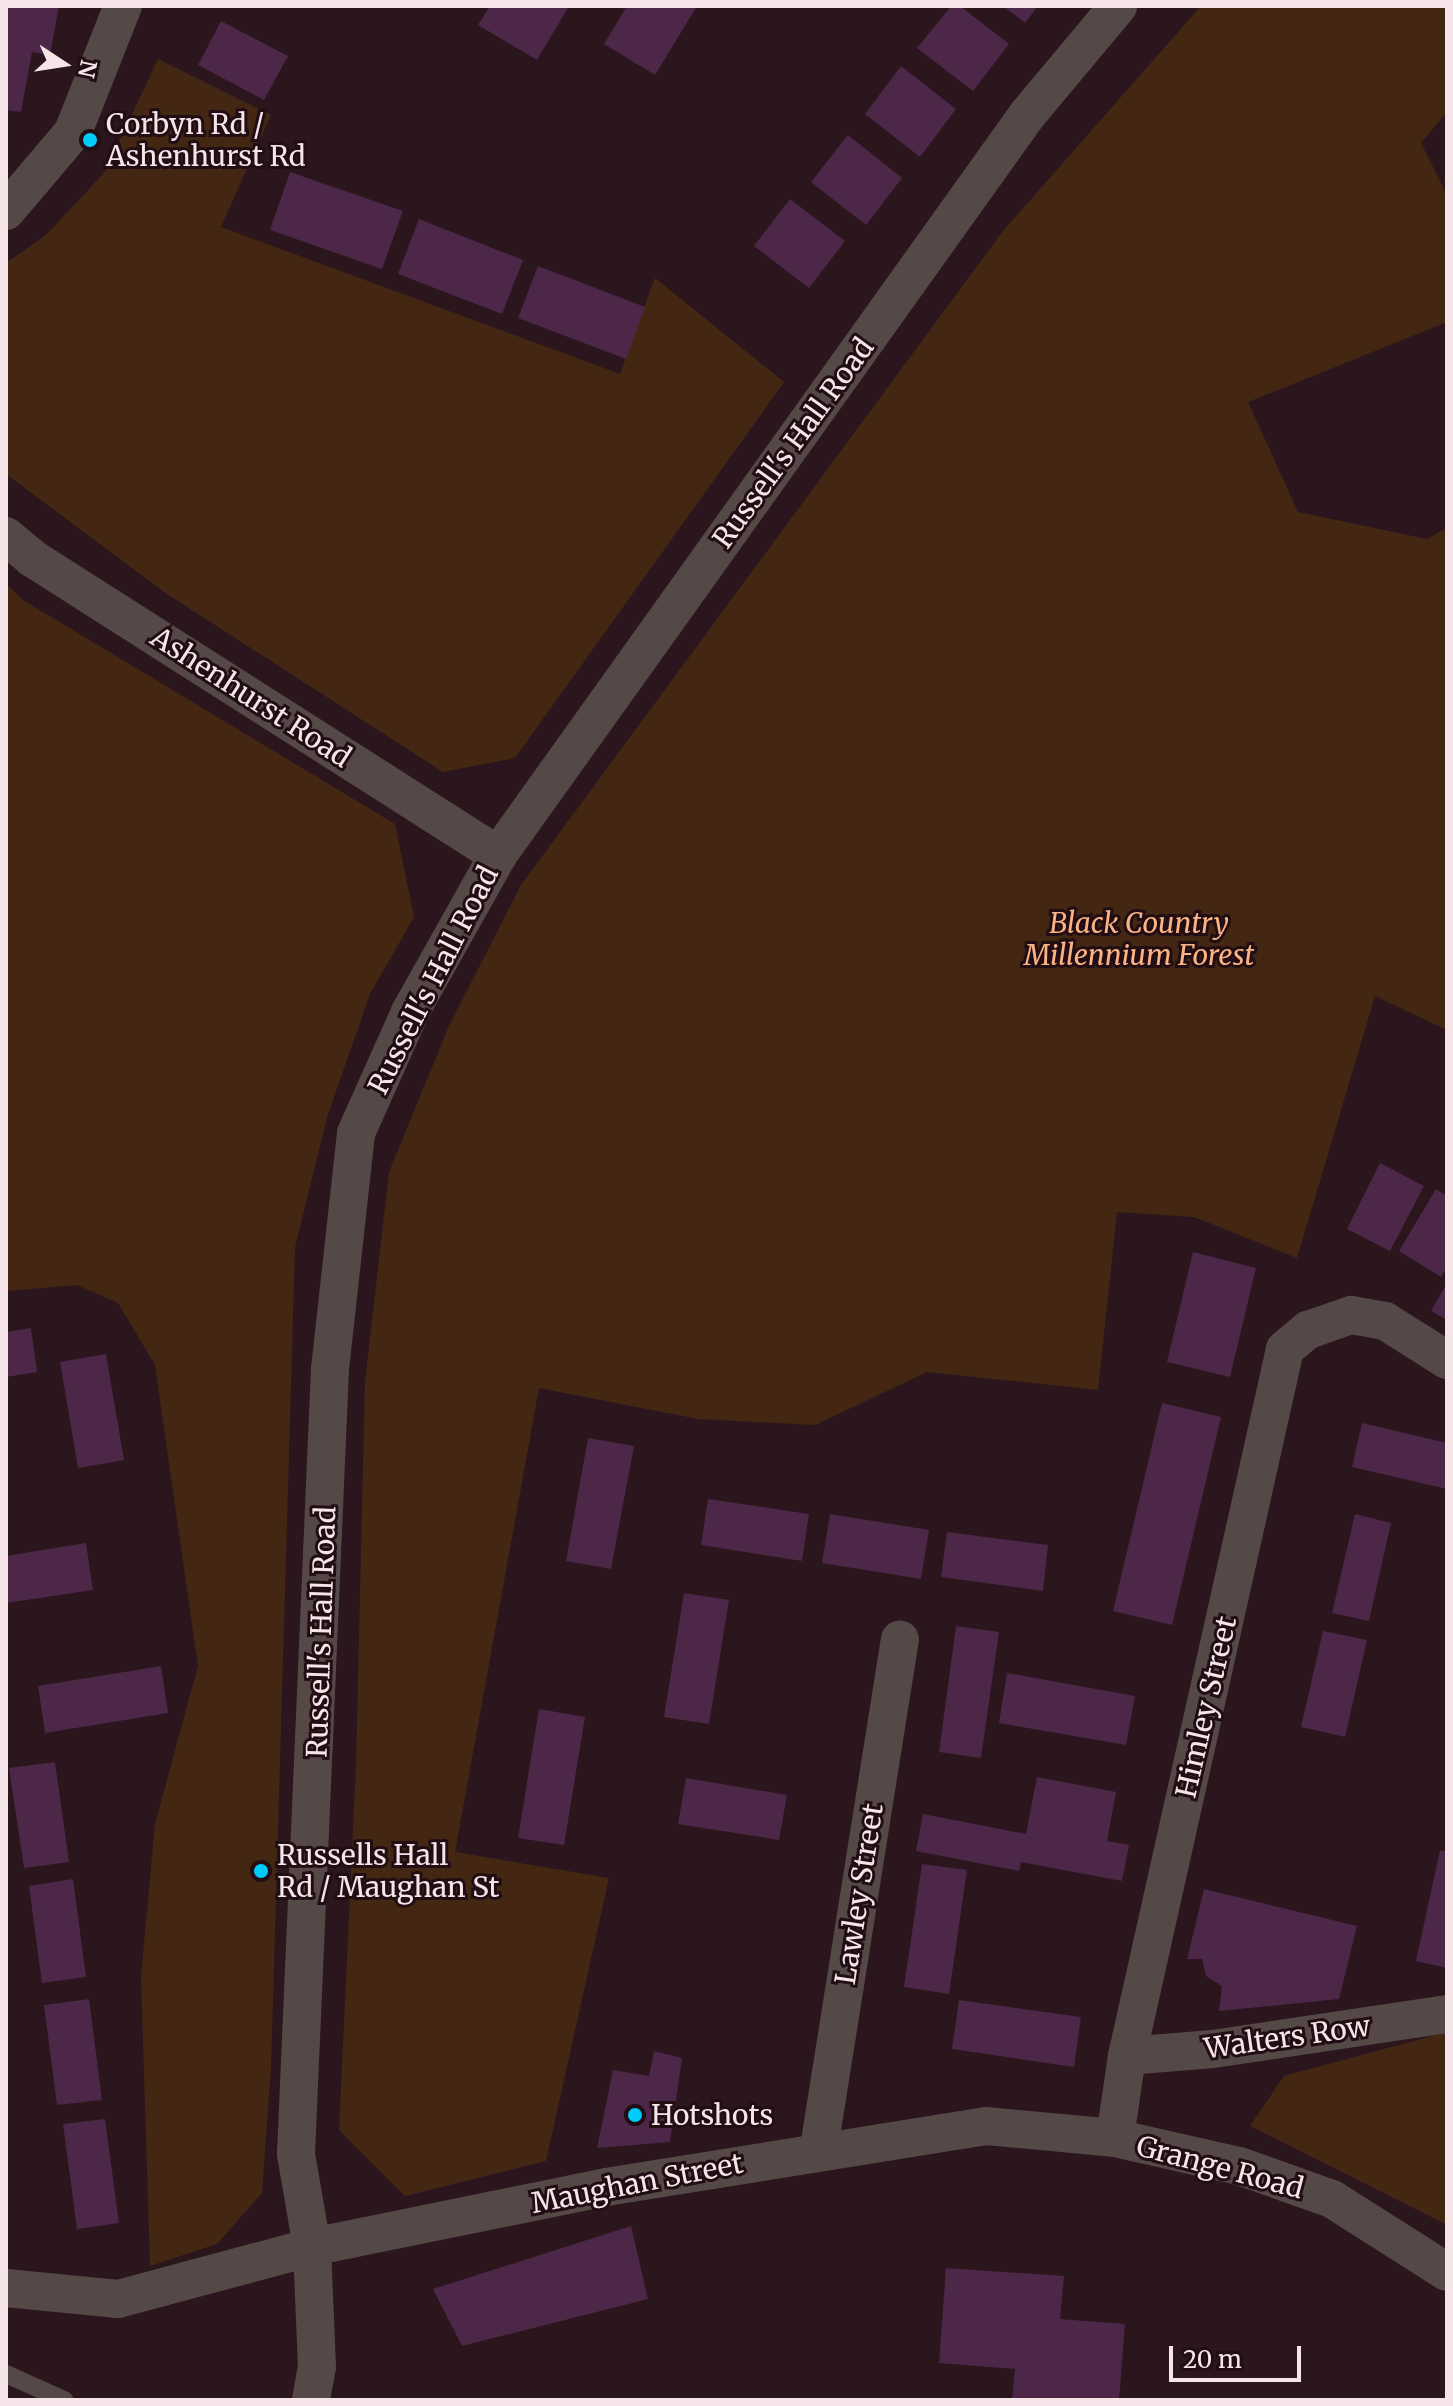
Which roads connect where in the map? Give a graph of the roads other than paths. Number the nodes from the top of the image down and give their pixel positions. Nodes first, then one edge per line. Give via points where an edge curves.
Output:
1 (123, 6) edge
2 (1118, 6) edge
3 (6, 211) edge
4 (6, 536) edge
5 (498, 855) junction
6 (1447, 1360) edge
7 (900, 1639) dead end
8 (1447, 2014) edge
9 (1127, 2056) junction
10 (1115, 2138) junction
11 (819, 2148) junction
12 (312, 2247) junction
13 (1447, 2272) edge
14 (6, 2288) edge
15 (6, 2374) edge
16 (64, 2400) edge
17 (311, 2400) edge

1 - 3 street via 73,132 35,183
2 - 5 street, Russell's Hall Road via 1027,115
4 - 5 street, Ashenhurst Road via 32,558
5 - 12 street, Russell's Hall Road via 410,1012 362,1120 344,1209 329,1385 296,2154
6 - 9 street, Himley Street via 1385,1321 1351,1315 1308,1330 1285,1349
7 - 11 street, Lawley Street
8 - 9 street, Walters Row via 1213,2049
9 - 10 street, Himley Street
10 - 11 street, Maughan Street via 986,2126
10 - 13 street, Grange Road via 1239,2166 1332,2199
11 - 12 street, Maughan Street
12 - 14 street, Maughan Street via 118,2299
12 - 17 street via 317,2367
15 - 16 lane

